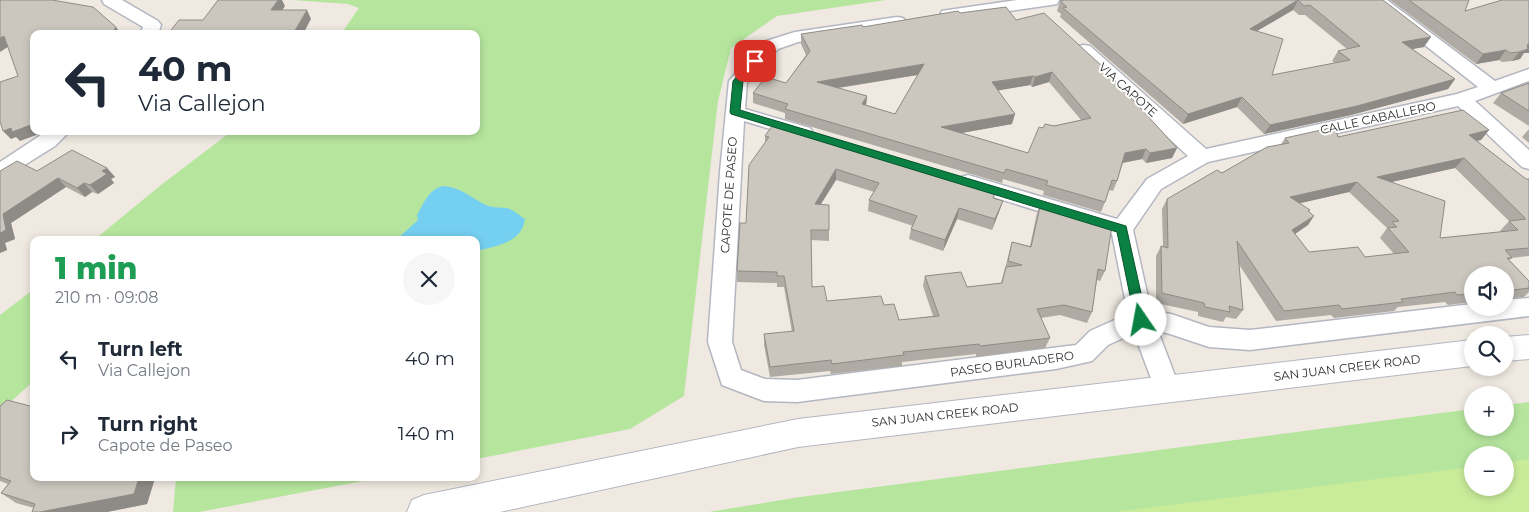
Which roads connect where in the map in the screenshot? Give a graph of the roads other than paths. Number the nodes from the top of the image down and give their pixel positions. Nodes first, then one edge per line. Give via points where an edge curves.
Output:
1 (110, 0) edge
2 (1376, 0) edge
3 (1049, 8) edge
4 (150, 30) edge
5 (1069, 36) edge
6 (1529, 75) edge
7 (1492, 88) junction
8 (1462, 99) junction
9 (735, 112) junction
10 (55, 135) edge
11 (820, 138) edge
12 (1202, 157) junction
13 (1529, 162) edge
14 (0, 170) edge
15 (952, 178) edge
16 (1122, 229) junction
17 (1529, 307) edge
18 (1141, 320) junction
19 (720, 342) joint
20 (1529, 346) edge
21 (1514, 348) edge
22 (1464, 354) edge
23 (1167, 389) junction
24 (424, 512) edge

1 - 4 street via 152,25
2 - 7 street
3 - 9 street, CAPOTE DE PASEO via 1032,3 795,37 772,45 738,81
5 - 12 street, VIA CAPOTE
6 - 7 street, CALLE CABALLERO
7 - 8 street, CALLE CABALLERO
8 - 12 street, CALLE CABALLERO
8 - 13 street
9 - 11 street
9 - 19 street, CAPOTE DE PASEO
10 - 14 street
12 - 16 street, CALLE CABALLERO via 1154,184
15 - 16 street
16 - 18 street
17 - 18 street via 1250,340 1209,336 1171,324
18 - 19 street, PASEO BURLADERO via 1099,338 1083,354 1074,356 797,391 764,390 731,377
18 - 23 street
20 - 21 main road
22 - 23 main road, SAN JUAN CREEK ROAD
23 - 24 main road, SAN JUAN CREEK ROAD via 798,432

